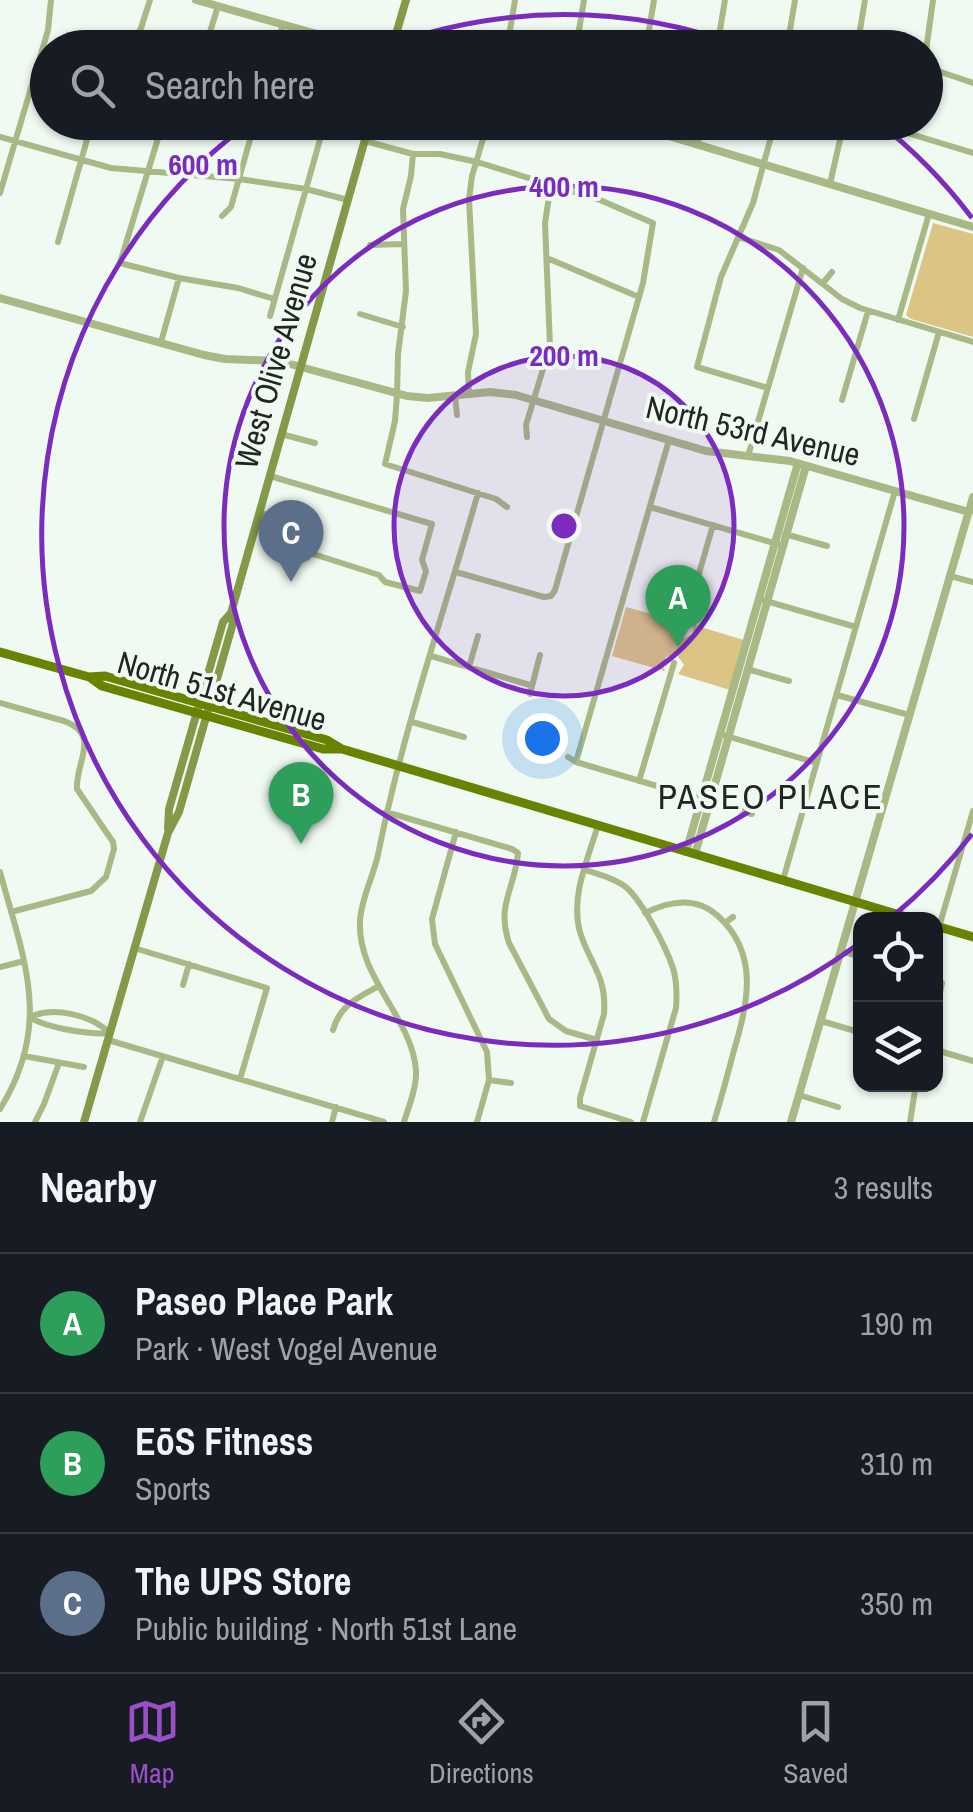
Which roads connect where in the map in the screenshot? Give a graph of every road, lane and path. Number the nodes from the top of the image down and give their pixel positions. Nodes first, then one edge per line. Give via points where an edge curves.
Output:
1 (51, 0) edge
2 (150, 0) edge
3 (196, 0) edge
4 (406, 0) edge
5 (515, 0) edge
6 (584, 0) edge
7 (654, 0) edge
8 (725, 0) edge
9 (795, 0) edge
10 (865, 0) edge
11 (933, 0) edge
12 (218, 6) junction
13 (283, 24) junction
14 (48, 30) edge
15 (140, 30) edge
16 (211, 30) edge
17 (281, 30) edge
18 (304, 30) edge
19 (397, 30) edge
20 (510, 30) edge
21 (579, 30) edge
22 (649, 30) edge
23 (720, 30) edge
24 (790, 30) edge
25 (860, 30) edge
26 (929, 30) edge
27 (943, 73) edge
28 (973, 83) edge
29 (30, 92) edge
30 (0, 137) edge
31 (87, 140) edge
32 (158, 140) edge
33 (250, 140) edge
34 (320, 140) edge
35 (483, 140) edge
36 (681, 140) edge
37 (699, 140) edge
38 (770, 140) edge
39 (840, 140) edge
40 (930, 140) edge
41 (16, 141) junction
42 (365, 141) joint
43 (697, 145) junction
44 (973, 153) edge
45 (413, 154) junction
46 (81, 160) junction
47 (477, 162) junction
48 (764, 165) junction
49 (148, 172) junction
50 (239, 179) junction
51 (551, 184) junction
52 (830, 184) junction
53 (306, 188) junction
54 (0, 193) edge
55 (348, 200) junction
56 (929, 214) junction
57 (222, 216) dead end
58 (973, 226) edge
59 (738, 237) junction
60 (58, 242) dead end
61 (370, 244) dead end
62 (403, 244) junction
63 (547, 258) junction
64 (804, 268) junction
65 (832, 272) dead end
66 (178, 278) junction
67 (823, 283) junction
68 (640, 297) junction
69 (0, 298) edge
70 (274, 299) junction
71 (868, 311) junction
72 (360, 314) dead end
73 (270, 316) dead end
74 (898, 320) junction
75 (403, 327) junction
76 (939, 332) junction
77 (161, 342) junction
78 (973, 342) edge
79 (300, 368) junction
80 (768, 388) junction
81 (468, 394) junction
82 (397, 395) junction
83 (455, 396) junction
84 (534, 400) junction
85 (842, 400) dead end
86 (457, 415) dead end
87 (914, 419) dead end
88 (604, 421) junction
89 (281, 434) junction
90 (527, 437) dead end
91 (669, 440) junction
92 (316, 443) dead end
93 (748, 456) junction
94 (802, 464) junction
95 (270, 476) junction
96 (896, 491) junction
97 (478, 494) junction
98 (973, 497) edge
99 (650, 506) junction
100 (508, 507) dead end
101 (968, 512) junction
102 (259, 513) junction
103 (713, 525) junction
104 (782, 533) junction
105 (779, 544) junction
106 (826, 546) dead end
107 (456, 572) junction
108 (950, 576) junction
109 (973, 582) edge
110 (763, 600) junction
111 (856, 627) junction
112 (684, 629) dead end
113 (478, 636) dead end
114 (0, 652) edge
115 (540, 655) dead end
116 (431, 656) junction
117 (674, 664) dead end
118 (469, 667) junction
119 (744, 668) junction
120 (789, 681) dead end
121 (837, 694) junction
122 (0, 704) edge
123 (203, 709) junction
124 (909, 715) junction
125 (412, 722) junction
126 (724, 736) junction
127 (464, 737) dead end
128 (568, 756) dead end
129 (576, 762) junction
130 (817, 762) junction
131 (398, 766) junction
132 (639, 781) junction
133 (706, 800) junction
134 (973, 811) edge
135 (386, 812) junction
136 (752, 814) dead end
137 (598, 825) junction
138 (456, 832) junction
139 (690, 853) junction
140 (585, 870) junction
141 (0, 872) edge
142 (783, 880) junction
143 (855, 902) junction
144 (11, 912) junction
145 (887, 912) edge
146 (941, 912) edge
147 (645, 913) junction
148 (733, 917) dead end
149 (724, 923) junction
150 (943, 928) edge
151 (973, 937) edge
152 (134, 948) junction
153 (841, 951) junction
154 (853, 955) edge
155 (24, 961) junction
156 (189, 964) junction
157 (0, 967) edge
158 (183, 985) dead end
159 (379, 986) junction
160 (30, 1017) junction
161 (821, 1021) junction
162 (333, 1030) dead end
163 (853, 1030) edge
164 (109, 1036) junction
165 (598, 1040) junction
166 (411, 1051) junction
167 (943, 1052) edge
168 (401, 1054) dead end
169 (24, 1056) junction
170 (163, 1056) junction
171 (973, 1060) edge
172 (60, 1063) junction
173 (84, 1068) dead end
174 (240, 1079) junction
175 (490, 1080) junction
176 (511, 1083) dead end
177 (915, 1092) edge
178 (798, 1095) junction
179 (336, 1107) junction
180 (838, 1107) dead end
181 (0, 1109) edge
182 (35, 1122) edge
183 (84, 1122) edge
184 (141, 1122) edge
185 (332, 1122) edge
186 (384, 1122) edge
187 (404, 1122) edge
188 (477, 1122) edge
189 (631, 1122) edge
190 (643, 1122) edge
191 (714, 1122) edge
192 (792, 1122) edge
193 (910, 1122) edge

1 - 14 street
2 - 15 street
3 - 12 street
4 - 19 main road
5 - 20 street
6 - 21 street
7 - 22 street
8 - 23 street
9 - 24 street
10 - 25 street
11 - 26 street
12 - 13 street
12 - 16 street
13 - 17 street
13 - 18 street
27 - 28 street
29 - 41 street
30 - 41 street
31 - 46 street
32 - 49 street
33 - 50 street
34 - 53 street
35 - 47 street
36 - 43 street
37 - 43 street
38 - 48 street
39 - 52 street
40 - 44 street
41 - 46 street
41 - 54 street
42 - 45 street
42 - 55 main road, West Olive Avenue
43 - 48 street
45 - 47 street
45 - 62 street
46 - 49 street
46 - 60 street
47 - 51 street
47 - 81 street via 469,199 476,334
48 - 52 street
48 - 59 street
49 - 50 street
49 - 66 street via 120,263
50 - 53 street
50 - 57 street
51 - 63 street
51 - 68 street via 653,223
52 - 56 street
53 - 55 street
53 - 70 street
55 - 79 main road, West Olive Avenue
56 - 58 street
56 - 74 street
59 - 64 street via 779,250
59 - 80 street via 697,366
61 - 62 street
62 - 75 street
63 - 68 street
63 - 84 street via 550,346
64 - 67 street
64 - 80 street
65 - 67 street
66 - 70 street
66 - 77 street
67 - 71 street
68 - 88 street
69 - 77 street, North 53rd Avenue
70 - 73 street
71 - 74 street
71 - 85 street
72 - 75 street
74 - 76 street
75 - 82 street
76 - 78 street
76 - 87 street
77 - 79 street, North 53rd Avenue via 225,360
79 - 82 street, North 53rd Avenue
79 - 89 main road, West Olive Avenue
80 - 93 street
81 - 83 street, North 53rd Avenue
81 - 84 street, North 53rd Avenue
82 - 83 street, North 53rd Avenue
82 - 97 street via 385,464
83 - 86 street
84 - 88 street, North 53rd Avenue
84 - 90 street
88 - 91 street, North 53rd Avenue
88 - 107 street via 551,596
89 - 92 street
89 - 95 main road, West Olive Avenue
91 - 93 street, North 53rd Avenue
91 - 99 street
93 - 94 street, North 53rd Avenue
94 - 96 street, North 53rd Avenue
94 - 104 street
95 - 102 main road, West Olive Avenue
95 - 102 street via 432,524 420,591 306,552 313,528
96 - 101 street, North 53rd Avenue
96 - 111 street
97 - 100 street
97 - 107 street
98 - 101 street
99 - 103 street
99 - 129 street
101 - 108 street
102 - 123 main road, West Olive Avenue via 230,612 233,623
103 - 105 street
103 - 112 street
104 - 105 street
104 - 106 street
105 - 110 street
107 - 116 street
108 - 109 street
108 - 124 street
110 - 111 street
110 - 119 street
111 - 121 street
113 - 118 street
114 - 123 main road, North 51st Avenue via 102,686
115 - 118 street via 530,689
116 - 118 street
116 - 125 street
117 - 132 street
119 - 120 street
119 - 126 street
121 - 124 street
121 - 130 street
122 - 144 street via 74,724 82,734 76,782 114,849 106,877 91,890
123 - 131 main road, North 51st Avenue via 323,750
123 - 152 main road, West Olive Avenue
124 - 143 street
125 - 127 street
125 - 131 street
126 - 130 street
126 - 133 street
128 - 129 street
129 - 132 street
130 - 142 street
131 - 135 street
131 - 137 main road, North 51st Avenue
132 - 133 street
133 - 136 street
133 - 139 street
134 - 146 street
135 - 138 street
135 - 159 street via 360,914 362,951
137 - 139 main road, North 51st Avenue
137 - 140 street
138 - 165 street via 518,854 503,912 509,943 549,1019
138 - 175 street via 432,919 435,944 487,1052
139 - 142 main road, North 51st Avenue
140 - 147 street via 626,886
140 - 165 street via 576,912 604,988
141 - 144 street
142 - 143 main road, North 51st Avenue
143 - 145 main road, North 51st Avenue
143 - 153 street
144 - 155 street
147 - 149 street via 690,902
147 - 190 street via 678,990
148 - 149 street
149 - 191 street via 752,983
150 - 151 main road
152 - 156 street
152 - 164 main road, West Olive Avenue
153 - 154 street
153 - 161 street
155 - 157 street
155 - 160 street
156 - 158 street
156 - 174 street via 268,988
159 - 162 street via 343,1008
159 - 166 street
160 - 164 street
160 - 164 street via 42,1011 73,1015 99,1022
160 - 169 street
161 - 163 street
161 - 178 street
164 - 170 street
164 - 183 main road, West Olive Avenue
165 - 189 street via 580,1106
166 - 168 street
166 - 187 street via 416,1072
167 - 171 street
169 - 172 street
169 - 181 street
170 - 174 street
170 - 184 street
172 - 173 street
172 - 182 street
174 - 179 street
175 - 176 street
175 - 188 street
177 - 193 street
178 - 180 street
178 - 192 street
179 - 185 street
179 - 186 street

